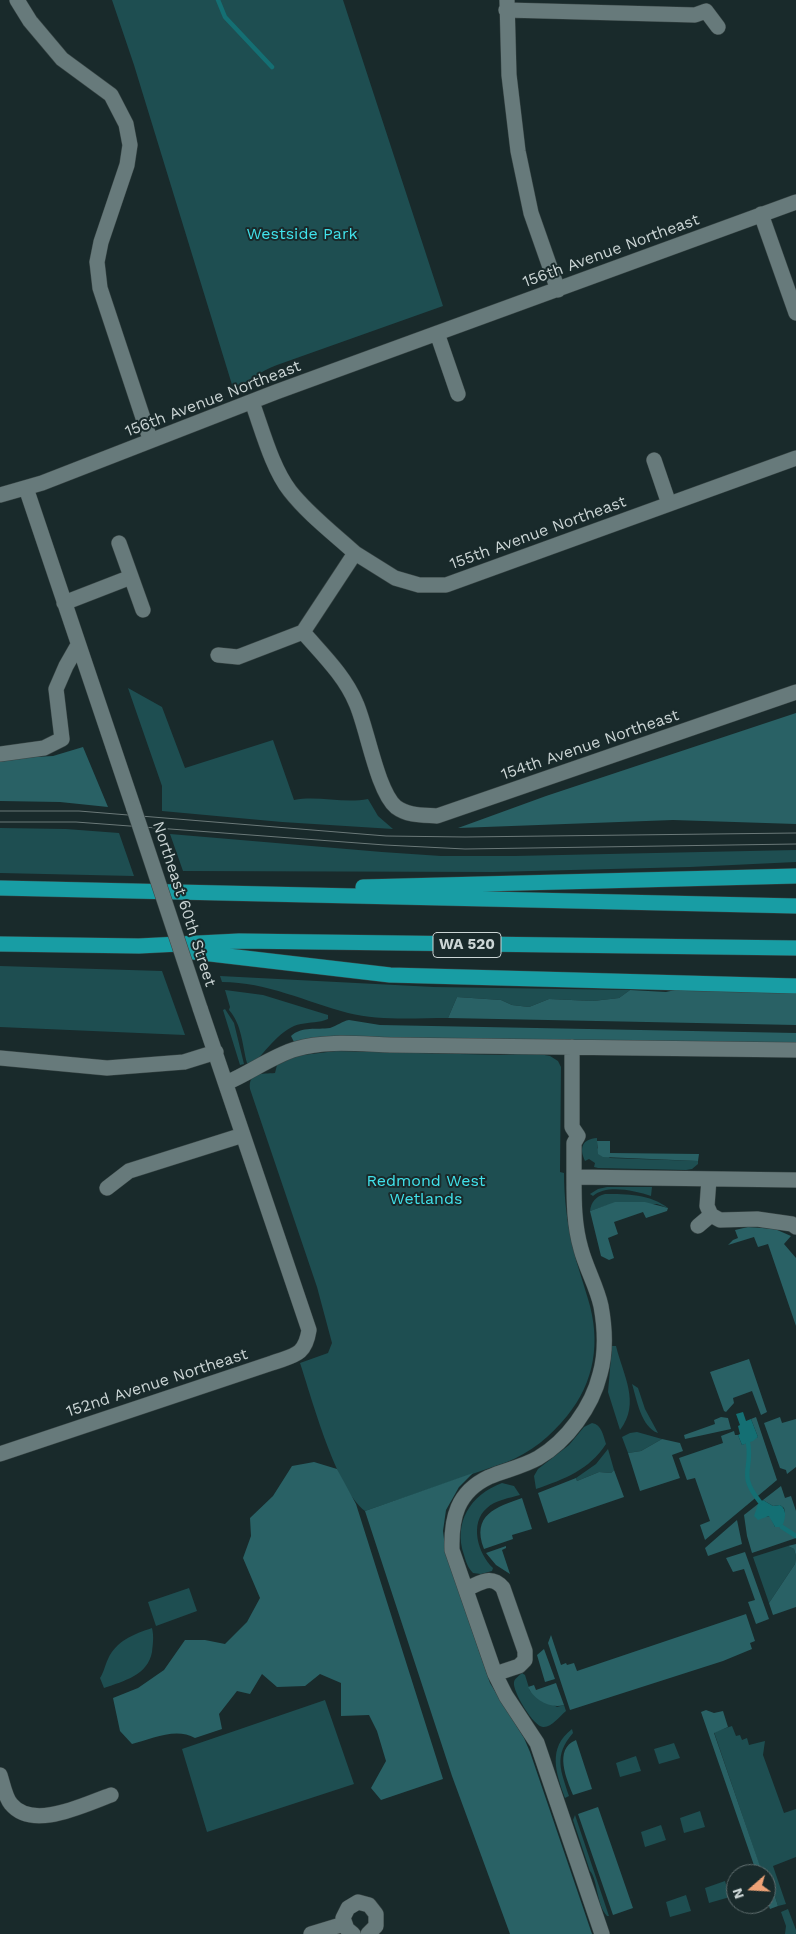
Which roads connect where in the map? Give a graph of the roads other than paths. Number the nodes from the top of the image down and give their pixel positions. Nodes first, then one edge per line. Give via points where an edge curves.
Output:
1 (17, 0) edge
2 (507, 5) edge
3 (709, 5) edge
4 (718, 27) dead end
5 (796, 202) edge
6 (761, 214) junction
7 (558, 290) junction
8 (796, 313) edge
9 (437, 333) junction
10 (458, 394) dead end
11 (252, 402) junction
12 (150, 439) junction
13 (796, 458) edge
14 (654, 460) dead end
15 (26, 488) junction
16 (0, 495) edge
17 (669, 504) junction
18 (119, 543) dead end
19 (355, 553) junction
20 (131, 577) junction
21 (64, 603) junction
22 (143, 610) dead end
23 (303, 632) junction
24 (78, 645) junction
25 (218, 655) dead end
26 (796, 692) edge
27 (0, 754) edge
28 (796, 876) edge
29 (0, 888) edge
30 (197, 892) junction
31 (796, 906) edge
32 (0, 944) edge
33 (138, 946) junction
34 (796, 948) edge
35 (796, 986) edge
36 (572, 1047) junction
37 (796, 1050) edge
38 (216, 1052) junction
39 (0, 1058) edge
40 (226, 1084) junction
41 (243, 1134) junction
42 (574, 1177) junction
43 (709, 1178) junction
44 (796, 1180) edge
45 (107, 1188) dead end
46 (712, 1215) junction
47 (698, 1226) dead end
48 (796, 1227) edge
49 (308, 1330) joint
50 (0, 1454) edge
51 (466, 1589) junction
52 (495, 1674) junction
53 (0, 1775) edge
54 (111, 1795) dead end
55 (348, 1929) edge
56 (311, 1934) edge
57 (368, 1934) edge
58 (602, 1934) edge

1 - 12 street via 62,59 111,95 126,124 130,145 127,166 97,262 100,288
2 - 3 street via 695,15
2 - 7 street via 509,75 518,151 532,213
3 - 4 street
5 - 6 street, 156th Avenue Northeast
6 - 7 street, 156th Avenue Northeast
6 - 8 street
7 - 9 street, 156th Avenue Northeast
9 - 10 street
9 - 11 street, 156th Avenue Northeast
11 - 12 street, 156th Avenue Northeast
11 - 19 street, 155th Avenue Northeast via 289,490
12 - 15 street, 156th Avenue Northeast via 122,453
13 - 17 street, 155th Avenue Northeast
14 - 17 street
15 - 16 street, 156th Avenue Northeast
15 - 21 street, Northeast 60th Street
17 - 19 street, 155th Avenue Northeast via 446,584 419,585 395,578
18 - 20 street
19 - 23 street
20 - 21 street
20 - 22 street
21 - 24 street, Northeast 60th Street
23 - 25 street via 238,657
23 - 26 street, 154th Avenue Northeast via 345,681 356,703 385,792 396,806 412,814 437,816
24 - 27 street via 56,689 62,739 44,748
24 - 38 street, Northeast 60th Street, bridge
28 - 30 highway
29 - 30 highway
30 - 31 highway
32 - 33 highway, WA 520
33 - 34 highway, WA 520 via 239,941
33 - 35 highway via 390,975
36 - 37 street
36 - 40 street via 339,1043 297,1048
36 - 42 street via 572,1127 578,1136 574,1144
38 - 39 street via 184,1062 107,1068
38 - 40 street, Northeast 60th Street
40 - 41 street, Northeast 60th Street
41 - 45 street via 129,1171
41 - 49 street, Northeast 60th Street
42 - 43 street
42 - 51 street via 574,1211 580,1247 601,1305 605,1339 600,1374 580,1418 559,1440 540,1457 474,1486 455,1512 452,1550
43 - 44 street
43 - 46 street via 707,1206
46 - 47 street
46 - 48 street via 720,1220 757,1219
49 - 50 street, 152nd Avenue Northeast via 307,1342 300,1353
51 - 52 street
51 - 52 street via 490,1580 498,1582 510,1606 525,1660 519,1666
52 - 58 street via 537,1744
53 - 54 street via 11,1804 33,1816 48,1817
55 - 56 street
55 - 57 street via 344,1912 358,1902 364,1902 376,1914 376,1926

